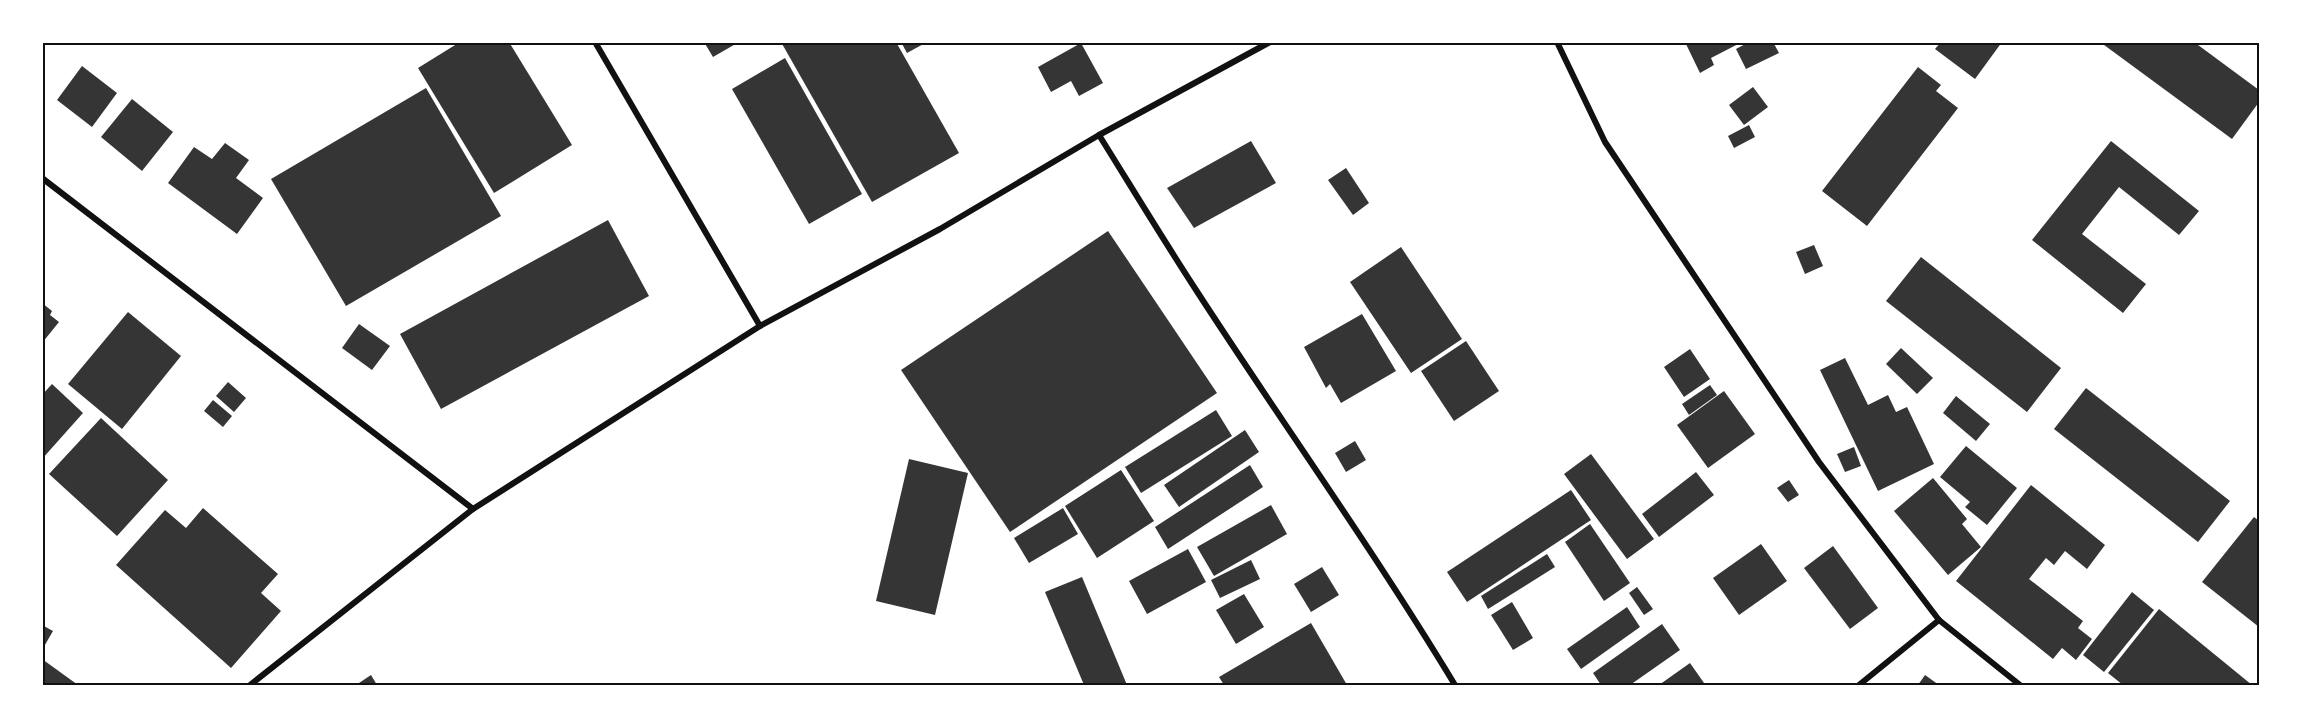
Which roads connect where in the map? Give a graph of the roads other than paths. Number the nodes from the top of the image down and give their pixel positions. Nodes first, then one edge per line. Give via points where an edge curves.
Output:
1 (595, 42) edge
2 (1270, 42) edge
3 (1557, 42) edge
4 (1099, 135) junction
5 (42, 178) edge
6 (760, 326) junction
7 (473, 509) junction
8 (1939, 620) junction
9 (250, 685) edge
10 (1455, 685) edge
11 (1860, 685) edge
12 (2020, 685) edge

1 - 6 street
2 - 4 street
3 - 8 street via 1605,142 1819,462
4 - 6 street via 940,230
4 - 10 street
5 - 7 street
6 - 7 street
7 - 9 street
8 - 11 street
8 - 12 street

